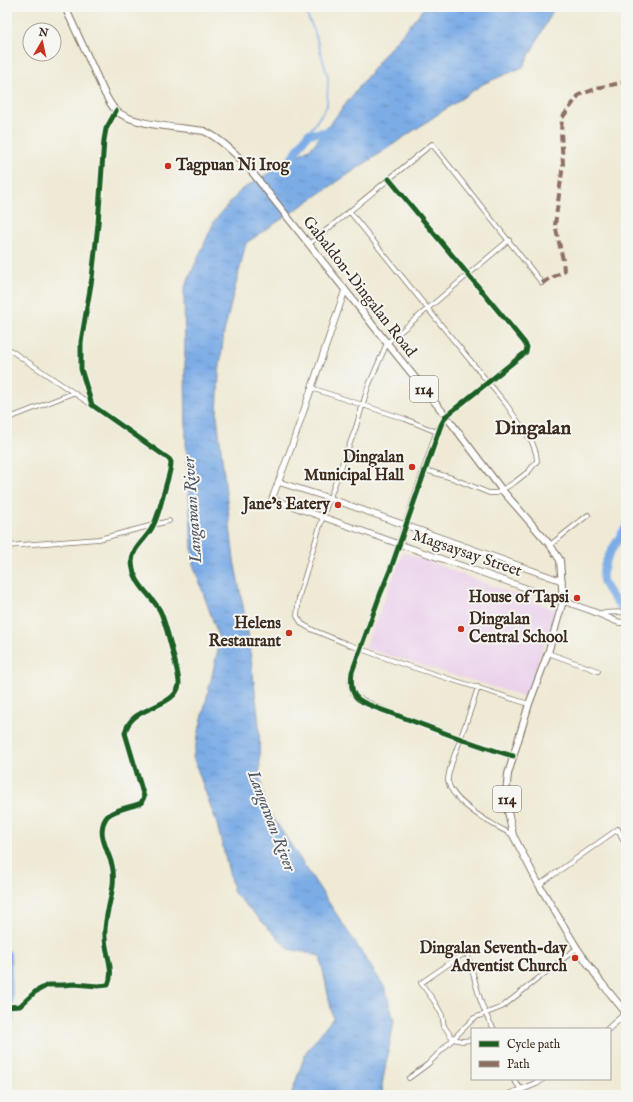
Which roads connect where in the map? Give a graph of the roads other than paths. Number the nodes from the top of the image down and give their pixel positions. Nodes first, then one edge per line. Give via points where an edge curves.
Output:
1 (65, 7) edge
2 (116, 111) junction
3 (389, 179) junction
4 (350, 212) junction
5 (509, 240) junction
6 (309, 244) junction
7 (468, 274) junction
8 (542, 283) dead end
9 (345, 290) junction
10 (428, 309) junction
11 (387, 343) junction
12 (7, 348) edge
13 (488, 382) junction
14 (311, 388) junction
15 (73, 393) junction
16 (92, 405) junction
17 (363, 405) junction
18 (446, 416) junction
19 (7, 419) edge
20 (437, 432) junction
21 (425, 470) junction
22 (278, 482) junction
23 (502, 490) junction
24 (329, 498) junction
25 (588, 515) dead end
26 (323, 516) junction
27 (170, 522) dead end
28 (154, 525) junction
29 (405, 526) junction
30 (399, 544) junction
31 (550, 545) junction
32 (7, 546) edge
33 (562, 581) junction
34 (563, 602) junction
35 (626, 612) edge
36 (598, 613) junction
37 (626, 623) edge
38 (360, 649) junction
39 (548, 653) junction
40 (598, 671) dead end
41 (478, 687) junction
42 (529, 704) junction
43 (461, 739) junction
44 (513, 756) junction
45 (513, 835) junction
46 (626, 846) edge
47 (539, 885) junction
48 (464, 945) dead end
49 (577, 948) junction
50 (466, 952) junction
51 (7, 1007) edge
52 (486, 1014) junction
53 (626, 1014) edge
54 (493, 1028) edge
55 (609, 1028) edge
56 (453, 1039) junction
57 (471, 1040) edge
58 (409, 1078) dead end
59 (515, 1080) edge
60 (535, 1081) edge
61 (521, 1090) junction
62 (508, 1095) edge

1 - 2 main road via 105,94
2 - 6 main road, Gabaldon-Dingalan Road / 114 via 150,123 211,134 248,167
2 - 16 street via 106,129 104,140 92,278 81,342 81,369
3 - 4 street
3 - 5 street via 432,144
3 - 7 street
4 - 6 street
4 - 10 street
5 - 7 street
5 - 8 street
6 - 9 main road, Gabaldon-Dingalan Road / 114
7 - 10 street
7 - 13 street via 527,347 526,352
9 - 11 main road, Gabaldon-Dingalan Road / 114
9 - 14 street
10 - 11 street
10 - 13 street
11 - 17 street
11 - 18 main road, Gabaldon-Dingalan Road / 114
12 - 15 street
13 - 18 street
13 - 23 street via 506,404 536,453 536,464
14 - 17 street
14 - 22 street
15 - 16 street
15 - 19 street
16 - 28 street via 169,458 171,462
17 - 20 street
17 - 24 street
18 - 20 street
18 - 23 main road, Gabaldon-Dingalan Road / 114
20 - 21 street
21 - 23 street via 489,492 497,493
21 - 29 street
22 - 24 street, Magsaysay Street
22 - 26 street, Magsaysay Street via 272,499
23 - 31 main road, Gabaldon-Dingalan Road / 114
24 - 26 street
24 - 29 street, Magsaysay Street
25 - 31 street
26 - 30 street, Magsaysay Street
26 - 38 street via 298,596 297,616 302,624 313,630
27 - 28 street
28 - 32 street via 99,539
28 - 51 street via 132,555 133,570 136,579 164,619 179,675 179,685 176,693 165,702 150,708 129,722 125,733 144,797 137,805 112,813 105,819 102,830 113,874 105,929 110,981 98,986 48,985 34,992 20,1006
29 - 30 street
29 - 33 street, Magsaysay Street
30 - 34 street, Magsaysay Street
30 - 38 street
31 - 33 main road, Gabaldon-Dingalan Road / 114 via 560,560
33 - 34 main road, Gabaldon-Dingalan Road / 114
34 - 36 street, Magsaysay Street
34 - 39 main road, Gabaldon-Dingalan Road / 114
35 - 36 street
36 - 37 street, Magsaysay Street via 606,618
38 - 41 street
38 - 43 street via 351,678 353,693 357,698
39 - 40 street
39 - 42 main road, Gabaldon-Dingalan Road / 114
41 - 42 street
41 - 43 street
42 - 44 main road, Gabaldon-Dingalan Road / 114
43 - 44 street
43 - 45 street via 448,779 450,786 474,812
44 - 45 main road, Gabaldon-Dingalan Road / 114 via 506,793
45 - 47 main road, Gabaldon-Dingalan Road / 114
46 - 47 street via 618,829
47 - 49 main road, Gabaldon-Dingalan Road / 114
48 - 50 street
49 - 52 street via 502,1007
49 - 53 main road, Gabaldon-Dingalan Road / 114
50 - 52 street
50 - 56 street via 422,983
52 - 54 street
52 - 56 street via 474,1018
53 - 55 street
56 - 57 street
56 - 58 street via 428,1064
59 - 61 street
60 - 61 street
61 - 62 street

